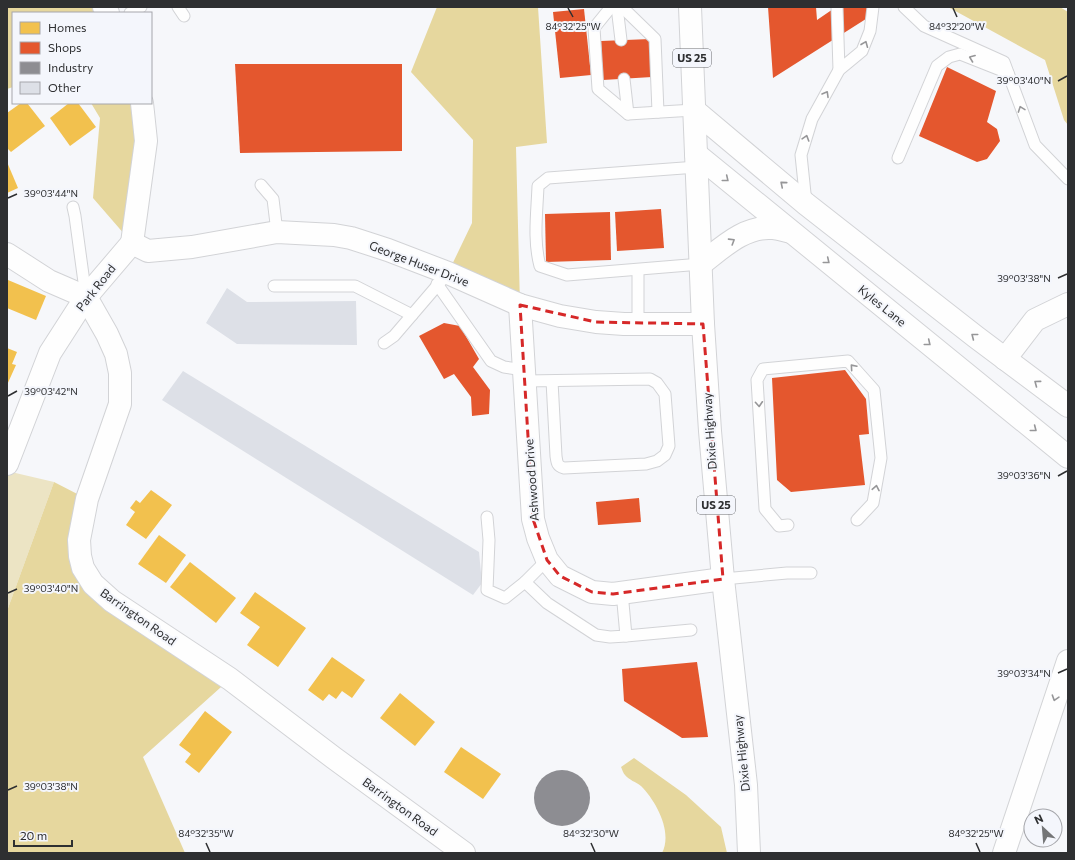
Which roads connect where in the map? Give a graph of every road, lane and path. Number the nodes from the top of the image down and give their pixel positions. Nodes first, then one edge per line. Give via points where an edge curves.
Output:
1 (141, 7) edge
2 (178, 7) edge
3 (611, 7) edge
4 (617, 7) edge
5 (622, 7) edge
6 (690, 7) edge
7 (837, 7) edge
8 (873, 7) edge
9 (904, 7) edge
10 (132, 12) edge
11 (184, 16) dead end
12 (621, 40) dead end
13 (839, 70) junction
14 (1008, 73) junction
15 (624, 79) dead end
16 (142, 104) edge
17 (694, 110) junction
18 (658, 112) junction
19 (628, 114) junction
20 (898, 158) dead end
21 (696, 160) junction
22 (1068, 179) edge
23 (261, 185) dead end
24 (806, 204) junction
25 (72, 207) dead end
26 (277, 232) junction
27 (791, 232) junction
28 (132, 243) junction
29 (7, 254) edge
30 (701, 264) junction
31 (638, 270) junction
32 (442, 279) junction
33 (274, 286) dead end
34 (86, 297) junction
35 (1068, 304) edge
36 (520, 305) junction
37 (412, 315) junction
38 (638, 324) junction
39 (703, 324) junction
40 (384, 343) dead end
41 (1005, 359) junction
42 (525, 376) junction
43 (552, 381) junction
44 (1068, 406) edge
45 (1068, 457) edge
46 (7, 464) edge
47 (487, 517) dead end
48 (857, 520) dead end
49 (788, 525) dead end
50 (489, 540) junction
51 (484, 553) dead end
52 (547, 560) junction
53 (484, 566) dead end
54 (811, 573) dead end
55 (488, 578) junction
56 (723, 579) junction
57 (525, 582) junction
58 (622, 592) junction
59 (690, 630) dead end
60 (626, 636) junction
61 (1068, 661) edge
62 (464, 853) edge
63 (749, 853) edge
64 (1004, 853) edge

1 - 10 lane
2 - 11 lane
3 - 19 lane via 594,28 598,89
4 - 12 lane
5 - 18 lane via 655,39
6 - 17 main road, Dixie Highway / US 25
7 - 13 lane
13 -> 8 lane via 862,51 870,31
9 - 14 lane via 924,26 1004,62
24 -> 13 lane via 801,155 812,119
14 -> 20 lane via 960,54 949,57 937,66
22 -> 14 lane via 1035,145
15 - 19 lane
16 - 28 main road via 146,141
17 - 18 lane
17 - 21 main road, Dixie Highway / US 25
24 -> 17 main road
18 - 19 lane
21 -> 27 main road, Kyles Lane
21 - 30 main road, Dixie Highway / US 25
21 - 31 lane via 548,178 538,186 536,229 540,266 567,275
23 - 26 lane via 272,199
41 -> 24 main road
25 - 34 lane
26 - 28 main road, George Huser Drive via 192,247 148,251
26 - 32 main road, George Huser Drive via 351,238 388,250
30 -> 27 main road via 751,230 772,228
27 -> 45 main road, Kyles Lane
28 - 34 main road, Park Road
29 - 34 main road via 49,281
30 - 31 lane
30 - 39 main road, Dixie Highway / US 25
31 - 38 lane
32 - 36 main road, George Huser Drive
32 - 37 lane
32 - 42 lane via 491,361
33 - 37 lane via 355,286
34 - 46 main road, Park Road via 50,353
34 - 62 main road, Barrington Road via 116,354 120,373 120,404 87,499 79,540 83,568 93,584 112,601 230,679
35 - 41 main road via 1034,320
36 - 38 main road, George Huser Drive via 560,316 596,322
36 - 42 main road, Ashwood Drive
37 - 40 lane via 394,336
38 - 39 main road, George Huser Drive
39 - 56 main road, Dixie Highway / US 25
44 -> 41 main road
42 - 43 lane
42 - 52 main road, Ashwood Drive via 534,519
43 - 43 lane via 650,379 657,383 665,394 669,446 665,455 646,464 559,467 556,456
47 - 50 lane
48 -> 49 lane via 873,503 881,458 874,390 848,361 763,369 757,380 765,509 778,526
50 - 51 lane via 484,544
50 - 55 lane
52 - 57 lane
52 - 58 main road, Ashwood Drive via 560,576 592,592
53 - 55 lane via 484,574
54 - 56 lane
55 - 57 lane via 488,590 505,598
56 - 58 main road, Ashwood Drive
56 - 63 main road, Dixie Highway / US 25 via 746,785
57 - 60 lane via 547,603 596,635
58 - 60 lane
59 - 60 lane
61 -> 64 main road

